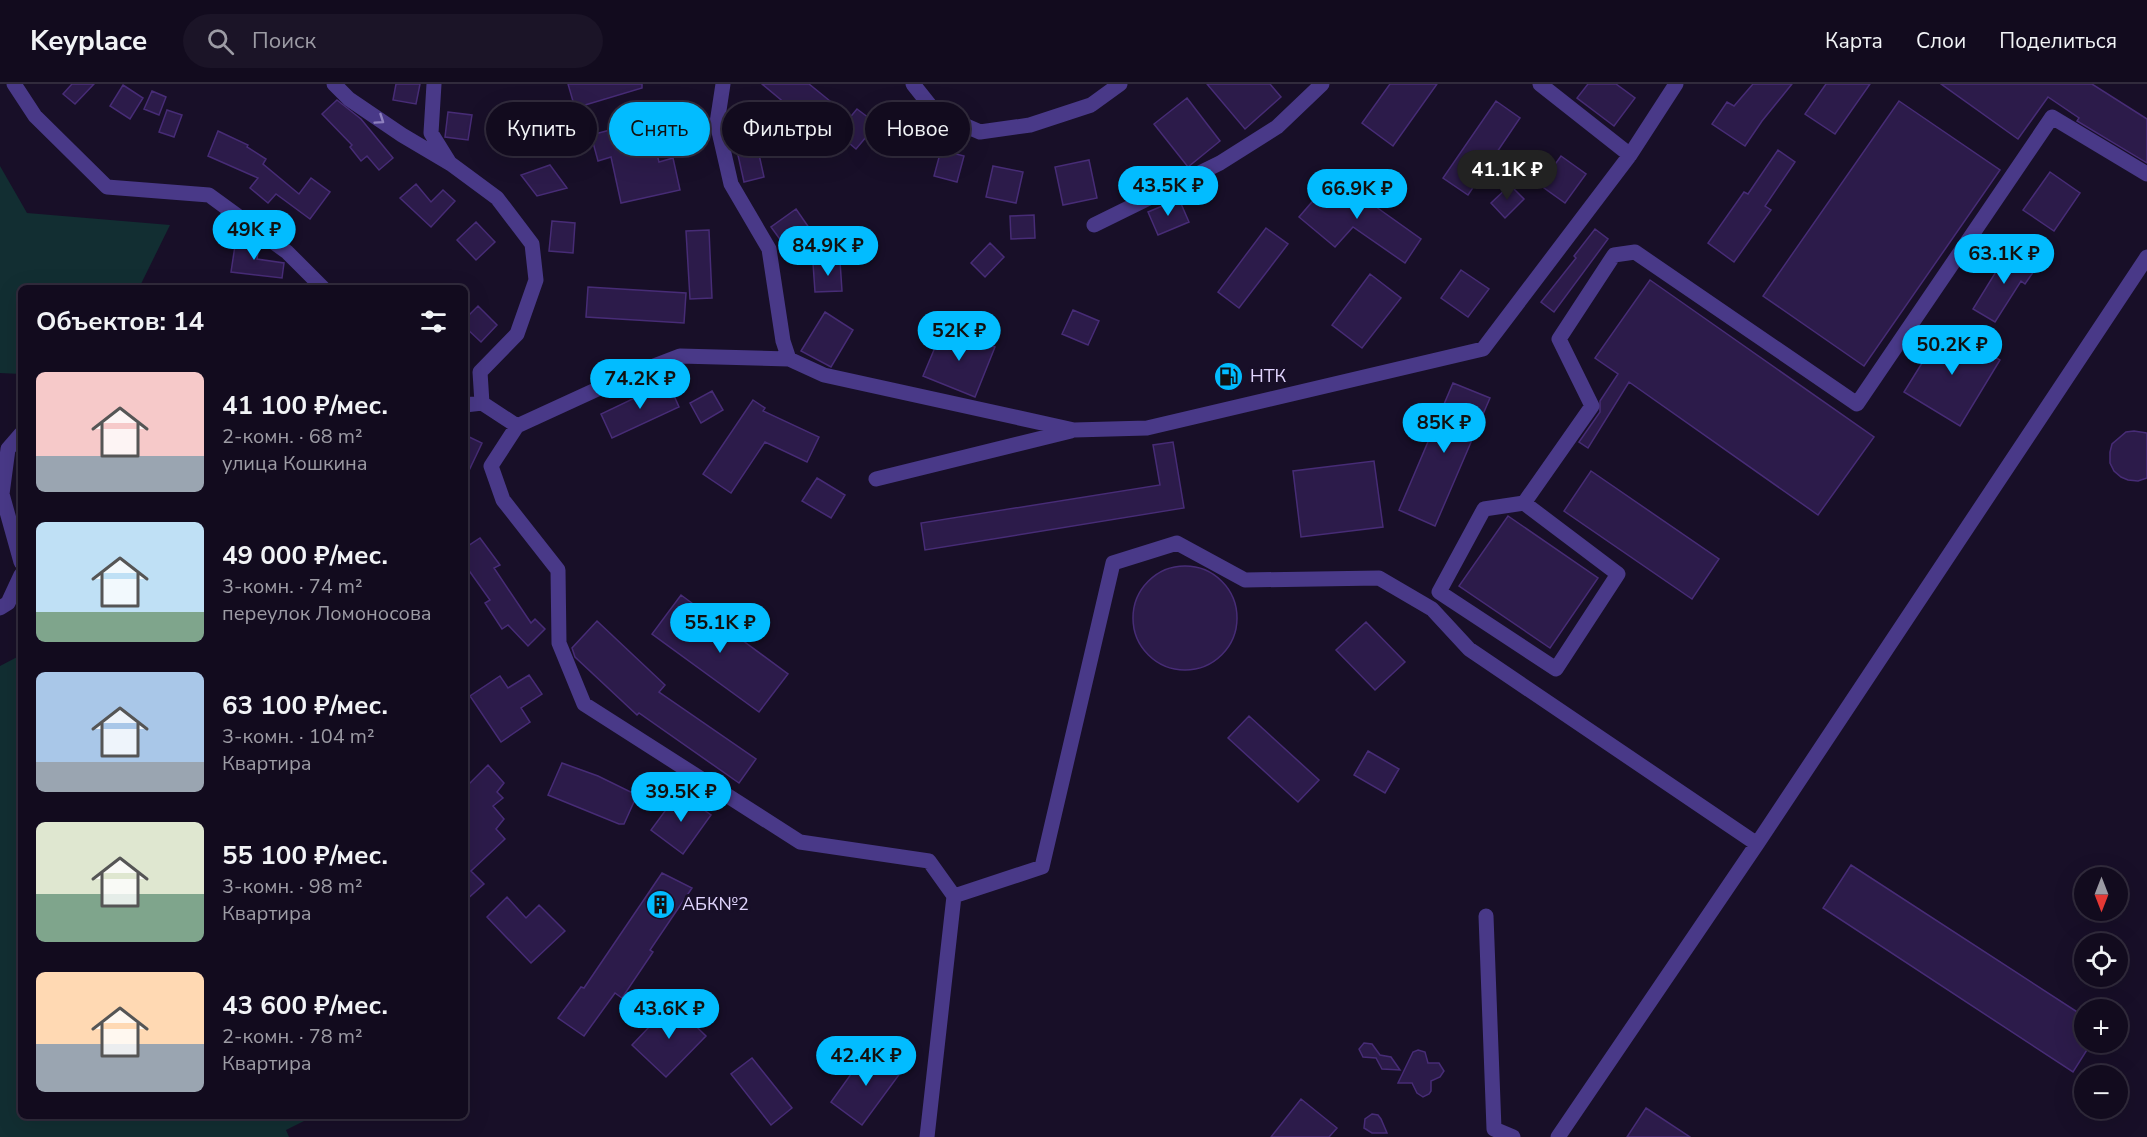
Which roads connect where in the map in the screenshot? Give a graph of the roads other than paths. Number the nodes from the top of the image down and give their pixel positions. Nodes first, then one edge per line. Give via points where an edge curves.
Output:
1 (14, 84) edge
2 (334, 84) edge
3 (434, 84) edge
4 (723, 84) edge
5 (913, 84) edge
6 (1120, 84) edge
7 (1322, 84) edge
8 (1540, 84) edge
9 (1676, 84) edge
10 (1630, 155) junction
11 (451, 164) junction
12 (2147, 174) edge
13 (1094, 225) dead end
14 (2147, 257) edge
15 (320, 285) edge
16 (789, 359) junction
17 (482, 403) junction
18 (468, 405) edge
19 (517, 426) junction
20 (1074, 430) junction
21 (18, 437) edge
22 (876, 479) dead end
23 (1524, 503) junction
24 (18, 551) edge
25 (18, 581) edge
26 (0, 608) edge
27 (1757, 844) junction
28 (954, 896) junction
29 (1486, 916) dead end
30 (1492, 1133) edge
31 (927, 1137) edge
32 (1513, 1137) edge
33 (1558, 1137) edge

1 - 15 street via 35,116 107,187 209,195 287,252
2 -> 11 street via 349,99
3 - 11 street via 431,133
4 - 16 street via 717,123 731,184 769,249
5 - 6 street via 936,113 980,132 1030,125 1091,105
7 - 13 street via 1277,127 1220,163
8 - 10 street
9 - 10 street
10 - 20 street via 1483,349 1147,428
11 - 17 street via 497,198 532,244 536,280 517,334 480,372
12 - 23 street via 2052,117 1857,404 1635,252 1614,255 1559,339 1592,406
14 - 27 street
16 - 19 street via 681,356
16 - 20 street via 824,375
17 - 18 street
17 - 19 street
19 - 28 street via 491,466 503,500 558,570 559,643 584,704 800,842 929,861
20 - 22 street
21 - 24 street via 8,449 2,494
23 - 23 street via 1618,574 1556,669 1439,592 1484,509
25 - 26 street via 8,603
27 - 28 street via 1469,650 1432,609 1379,578 1245,580 1177,543 1113,563 1042,867
27 - 33 street
28 - 31 street
29 - 30 street
30 - 32 street

